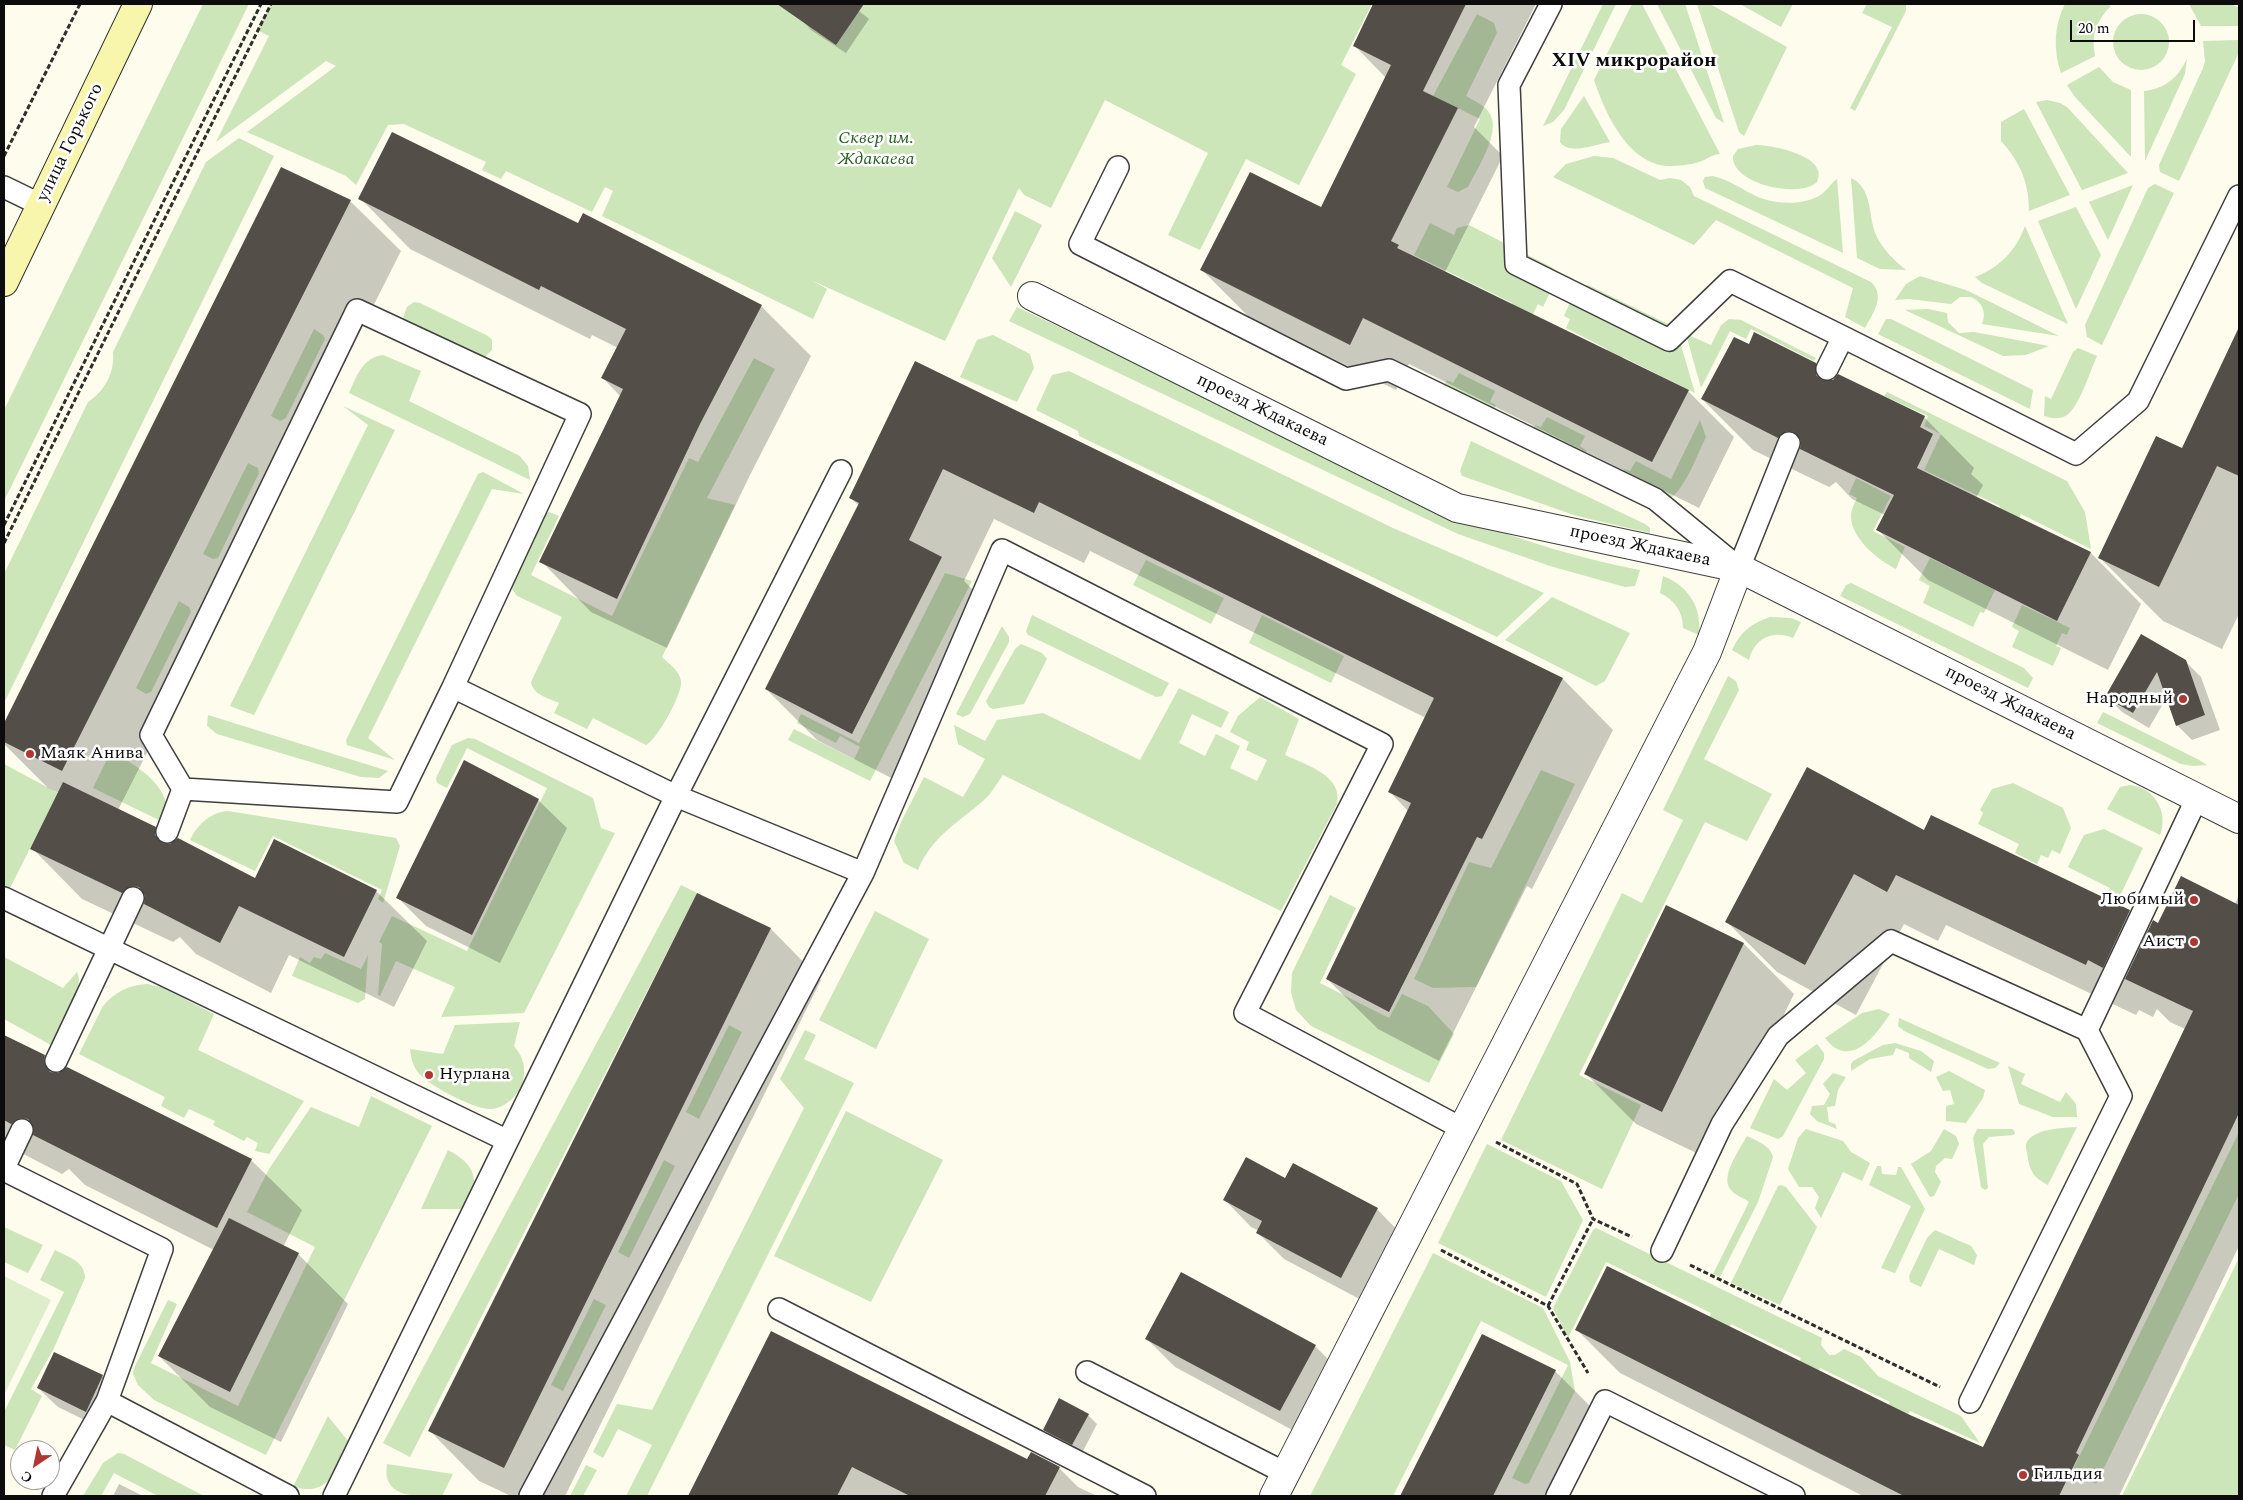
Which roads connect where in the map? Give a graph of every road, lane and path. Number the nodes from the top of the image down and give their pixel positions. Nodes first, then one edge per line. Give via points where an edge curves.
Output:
1 (80, 4) edge
2 (138, 4) edge
3 (261, 4) edge
4 (271, 4) edge
5 (1551, 4) edge
6 (4, 156) edge
7 (1118, 167) dead end
8 (4, 187) edge
9 (2239, 196) edge
10 (41, 206) junction
11 (4, 282) edge
12 (1032, 296) dead end
13 (1843, 337) junction
14 (1827, 369) dead end
15 (1790, 443) dead end
16 (841, 471) dead end
17 (4, 525) edge
18 (4, 543) edge
19 (1739, 568) junction
20 (453, 687) junction
21 (184, 789) junction
22 (676, 796) junction
23 (2197, 798) junction
24 (2239, 819) edge
25 (166, 832) dead end
26 (863, 873) junction
27 (4, 898) edge
28 (133, 898) dead end
29 (109, 949) junction
30 (2087, 1030) junction
31 (56, 1061) dead end
32 (1463, 1129) junction
33 (22, 1130) dead end
34 (506, 1140) junction
35 (1494, 1141) dead end
36 (4, 1169) edge
37 (1593, 1219) junction
38 (1440, 1249) dead end
39 (1662, 1251) junction
40 (1548, 1306) junction
41 (779, 1309) dead end
42 (1087, 1372) dead end
43 (107, 1401) junction
44 (1605, 1401) junction
45 (1970, 1402) joint
46 (1280, 1485) edge
47 (53, 1496) edge
48 (288, 1496) edge
49 (334, 1496) edge
50 (530, 1496) edge
51 (1145, 1496) edge
52 (1557, 1496) edge
53 (1794, 1496) edge

1 - 6 path
2 - 10 main road, улица Горького
3 - 17 path
4 - 18 path
5 - 13 lane via 1509,85 1516,264 1669,340 1730,281
7 - 19 lane via 1080,244 1346,379 1389,370 1655,499
8 - 10 lane
9 - 13 lane via 2138,401 2076,454
10 - 11 main road, улица Горького
12 - 19 street, проезд Ждакаева via 1457,508
13 - 14 lane
15 - 19 lane
16 - 22 lane
19 - 23 street, проезд Ждакаева
19 - 32 street via 1707,652
20 - 21 lane via 397,802
20 - 21 lane via 580,414 356,310 151,735
20 - 22 lane
21 - 25 lane
22 - 26 lane
22 - 34 lane
23 - 24 street, проезд Ждакаева
23 - 30 lane
26 - 32 lane via 1002,550 1382,744 1244,1013
26 - 50 lane
27 - 29 lane
28 - 29 lane
29 - 31 lane
29 - 34 lane
30 - 39 lane via 1891,941 1778,1036 1722,1124
30 - 45 lane via 2121,1096
32 - 46 street
33 - 36 lane
34 - 49 lane
35 - 37 path via 1577,1184
36 - 43 lane via 162,1249
37 - 39 path
37 - 40 path
38 - 40 path
39 - 45 path
40 - 44 path
41 - 51 lane
42 - 46 lane
43 - 47 lane
43 - 48 lane
44 - 52 lane
44 - 53 lane

